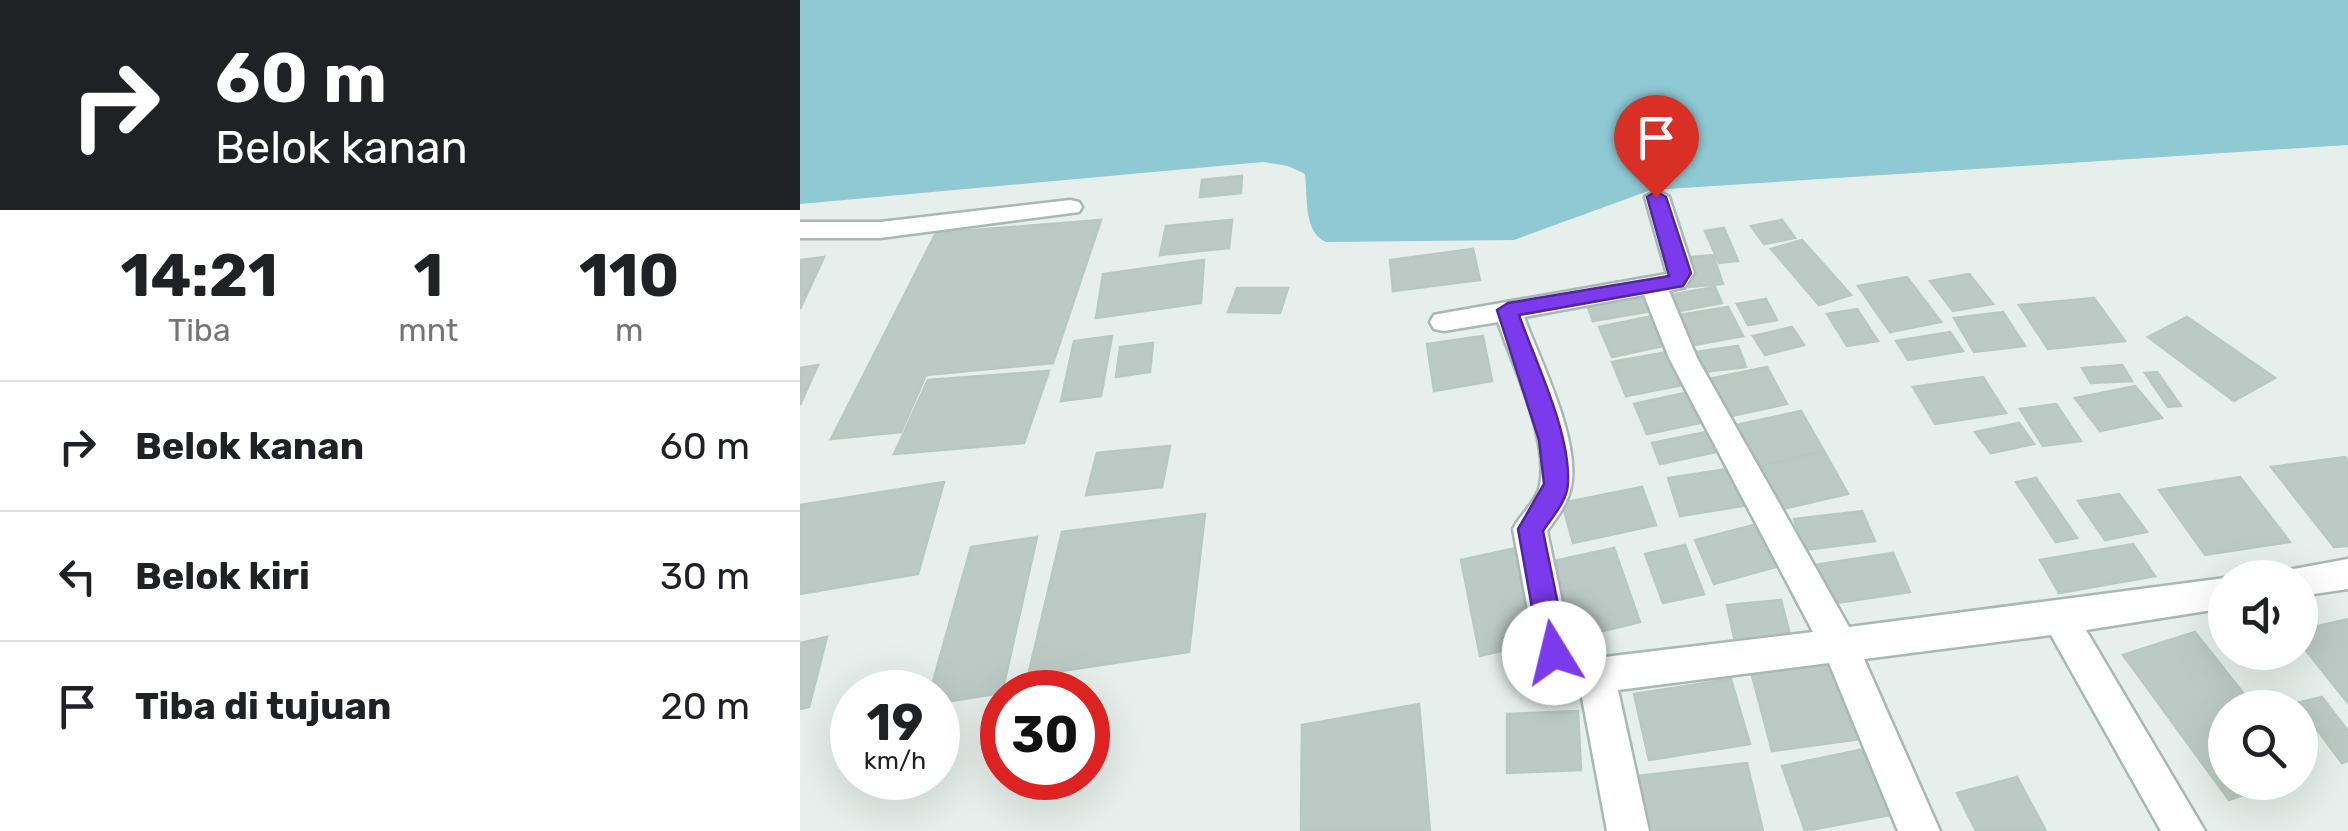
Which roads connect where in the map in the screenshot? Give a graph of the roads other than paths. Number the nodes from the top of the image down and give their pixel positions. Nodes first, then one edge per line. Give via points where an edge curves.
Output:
1 (1656, 197) dead end
2 (1070, 207) dead end
3 (800, 230) edge
4 (1653, 285) junction
5 (1508, 310) junction
6 (1444, 322) dead end
7 (2348, 574) edge
8 (2318, 578) edge
9 (2208, 596) edge
10 (2060, 618) junction
11 (1840, 646) junction
12 (1596, 675) junction
13 (1628, 831) edge
14 (1919, 831) edge
15 (2184, 831) edge

1 - 4 street via 1681,273 1676,281
2 - 3 street via 880,230
4 - 5 street
4 - 11 street via 1683,358
5 - 6 street
5 - 12 street via 1551,440 1556,484 1530,529 1554,653 1567,666
7 - 8 street
9 - 10 street
10 - 11 street
10 - 15 street
11 - 12 street
11 - 14 street
12 - 13 street

